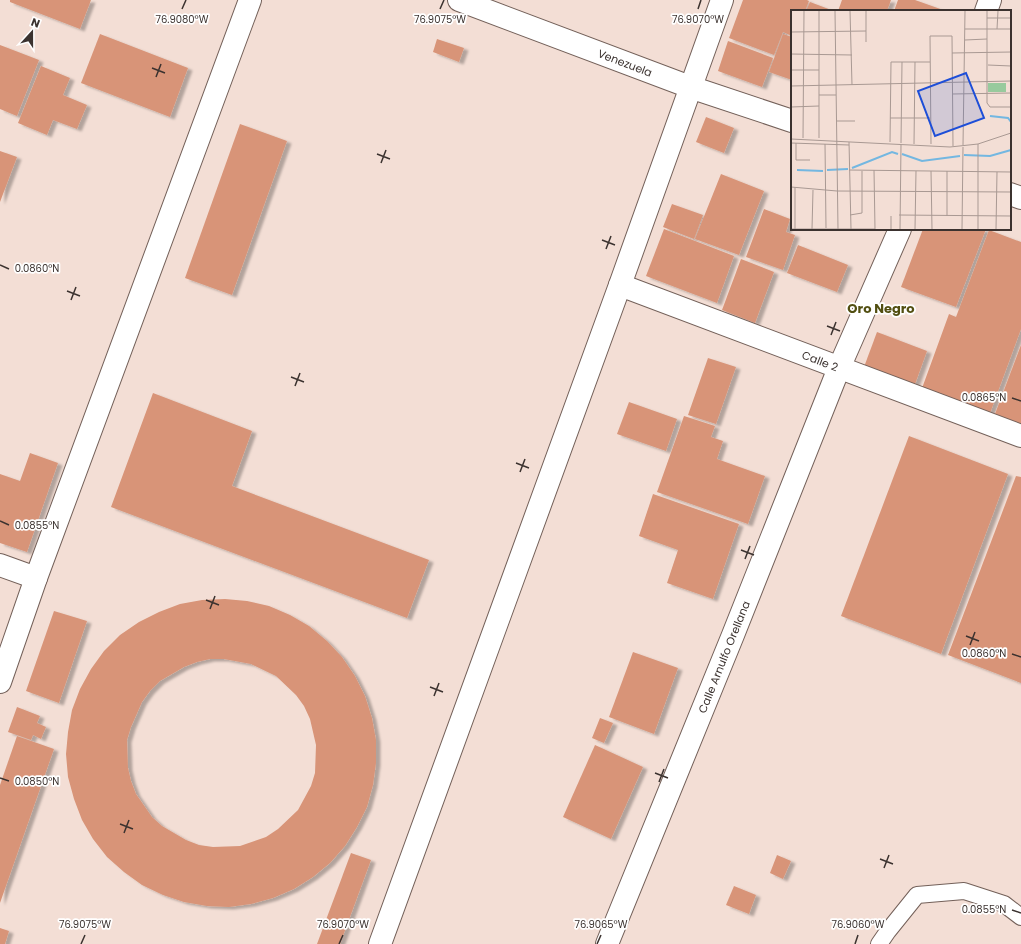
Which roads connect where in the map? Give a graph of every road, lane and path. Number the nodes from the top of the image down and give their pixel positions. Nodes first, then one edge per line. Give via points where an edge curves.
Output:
1 (250, 0) edge
2 (459, 0) edge
3 (722, 0) edge
4 (990, 0) edge
5 (986, 10) edge
6 (690, 87) junction
7 (791, 121) edge
8 (1011, 194) edge
9 (1021, 198) edge
10 (900, 230) edge
11 (620, 285) junction
12 (839, 368) junction
13 (1021, 436) edge
14 (0, 565) edge
15 (36, 578) junction
16 (0, 682) edge
17 (1021, 917) edge
18 (380, 944) edge
19 (607, 944) edge
20 (879, 944) edge

1 - 15 street
2 - 6 street, Venezuela
3 - 6 street
4 - 5 street
6 - 7 street, Venezuela
6 - 11 street
8 - 9 street
10 - 12 street, Calle Arnulfo Orellana
11 - 12 street, Calle 2
11 - 18 street
12 - 13 street, Calle 2
12 - 19 street, Calle Arnulfo Orellana
14 - 15 street
15 - 16 street
17 - 20 lane via 1004,904 964,891 917,894

